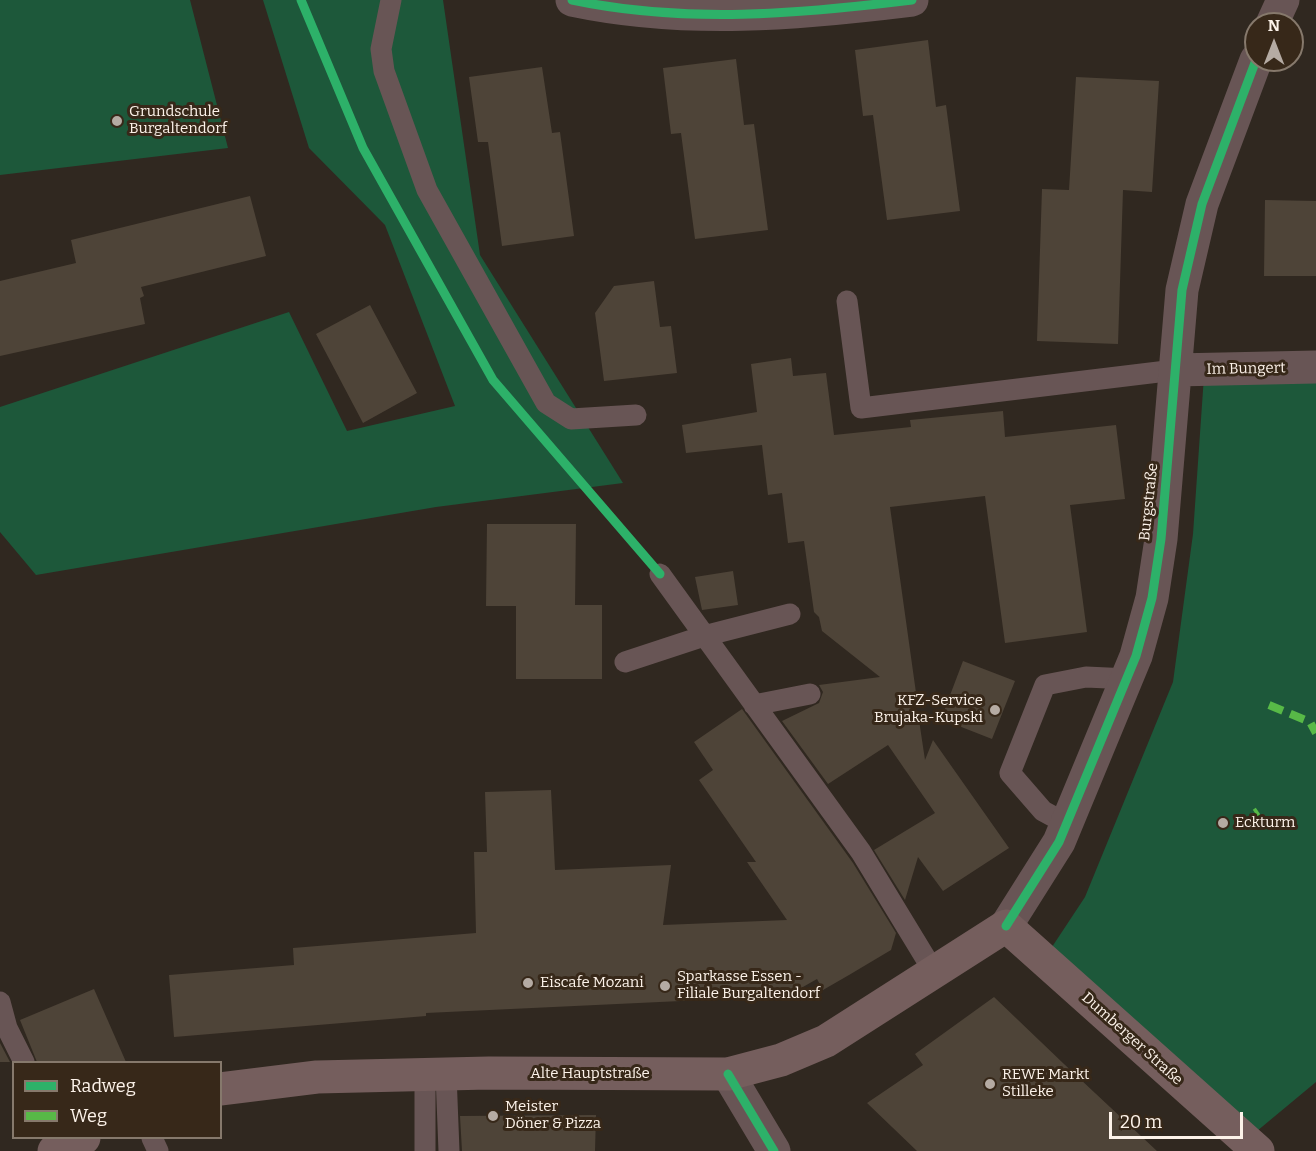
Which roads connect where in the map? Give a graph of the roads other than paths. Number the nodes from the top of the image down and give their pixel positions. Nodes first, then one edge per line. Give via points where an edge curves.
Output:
1 (391, 0) edge
2 (572, 0) edge
3 (912, 0) edge
4 (1252, 72) edge
5 (847, 301) dead end
6 (1316, 367) edge
7 (1175, 370) junction
8 (636, 415) dead end
9 (660, 574) dead end
10 (790, 614) dead end
11 (704, 636) junction
12 (625, 662) dead end
13 (1129, 679) junction
14 (810, 694) dead end
15 (754, 705) junction
16 (1067, 824) junction
17 (1006, 926) junction
18 (934, 972) junction
19 (0, 1002) edge
20 (24, 1061) edge
21 (435, 1074) junction
22 (728, 1074) junction
23 (222, 1089) edge
24 (426, 1151) edge
25 (449, 1151) edge
26 (774, 1151) edge
27 (1258, 1151) edge

1 - 8 lane via 381,49 384,71 427,190 546,404 571,419
2 - 3 street via 623,11 718,16 832,10
4 - 7 street, Burgstraße via 1202,204 1182,290
5 - 7 lane via 861,408
6 - 7 street, Im Bungert
7 - 13 street, Burgstraße via 1161,539 1152,598
9 - 11 lane
10 - 11 lane
11 - 12 lane
11 - 15 lane
13 - 16 street, Burgstraße
13 - 16 lane via 1086,677 1045,685 1010,773 1043,811
14 - 15 lane
15 - 18 lane via 861,852
16 - 17 street, Burgstraße via 1047,864
17 - 18 main road, Alte Hauptstraße
17 - 27 main road, Dumberger Straße
18 - 22 main road, Alte Hauptstraße via 826,1041 782,1060
19 - 20 lane via 7,1028
21 - 22 main road, Alte Hauptstraße
21 - 23 main road, Alte Hauptstraße via 317,1077
21 - 24 lane
21 - 25 lane
22 - 26 street

